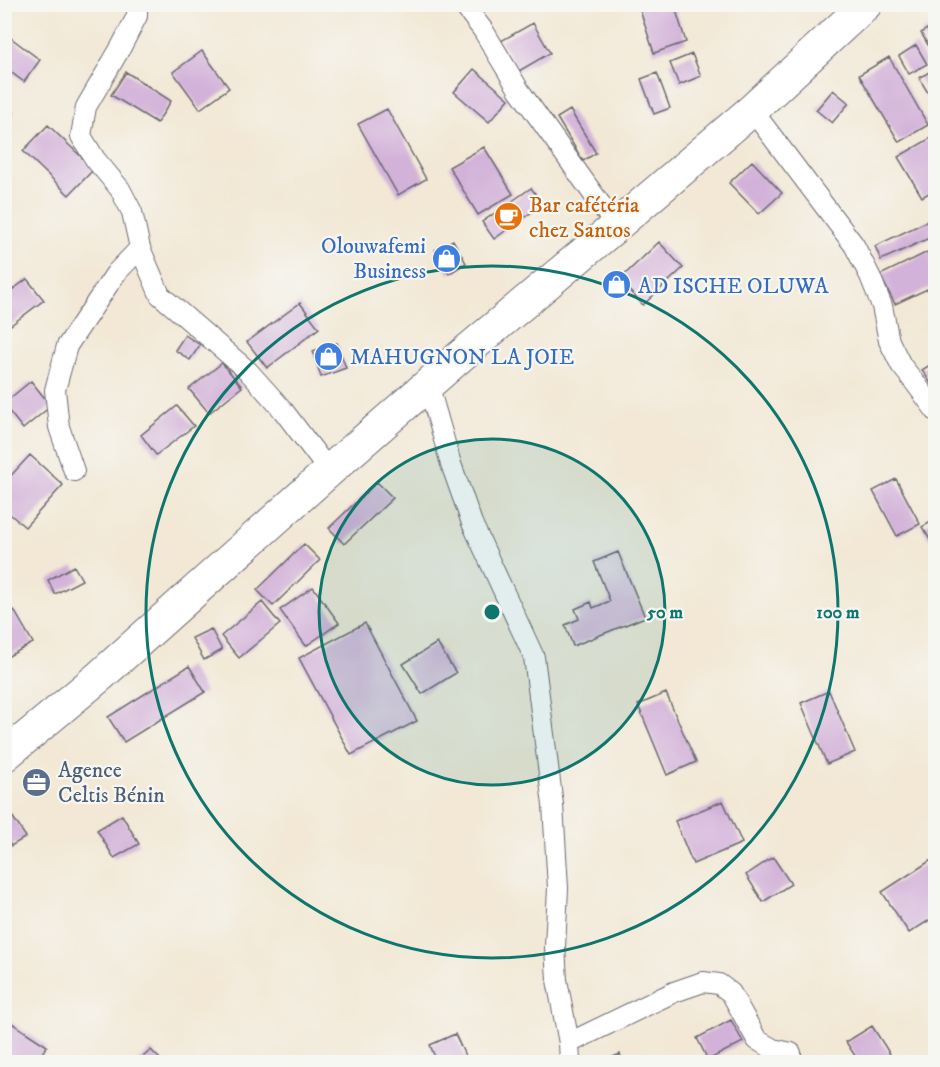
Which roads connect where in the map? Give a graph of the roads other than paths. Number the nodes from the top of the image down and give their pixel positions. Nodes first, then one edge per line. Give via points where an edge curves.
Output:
1 (137, 4) edge
2 (462, 4) edge
3 (866, 4) edge
4 (752, 110) junction
5 (616, 226) junction
6 (140, 248) junction
7 (428, 384) junction
8 (936, 411) edge
9 (74, 471) dead end
10 (329, 471) junction
11 (4, 756) edge
12 (570, 1053) edge
13 (791, 1053) dead end

1 - 6 street via 137,16 86,107 81,136 120,189 132,212
2 - 5 street
3 - 4 main road
4 - 5 main road
4 - 8 street via 854,245 882,306 889,341 901,366
5 - 7 main road
6 - 9 street via 116,273 68,346 55,390 59,427
6 - 10 street via 160,295 248,371
7 - 10 main road
7 - 12 street via 472,524 534,657 553,805 558,888 557,980
10 - 11 main road via 100,676
12 - 13 street via 674,992 704,982 719,984 731,993 757,1040

